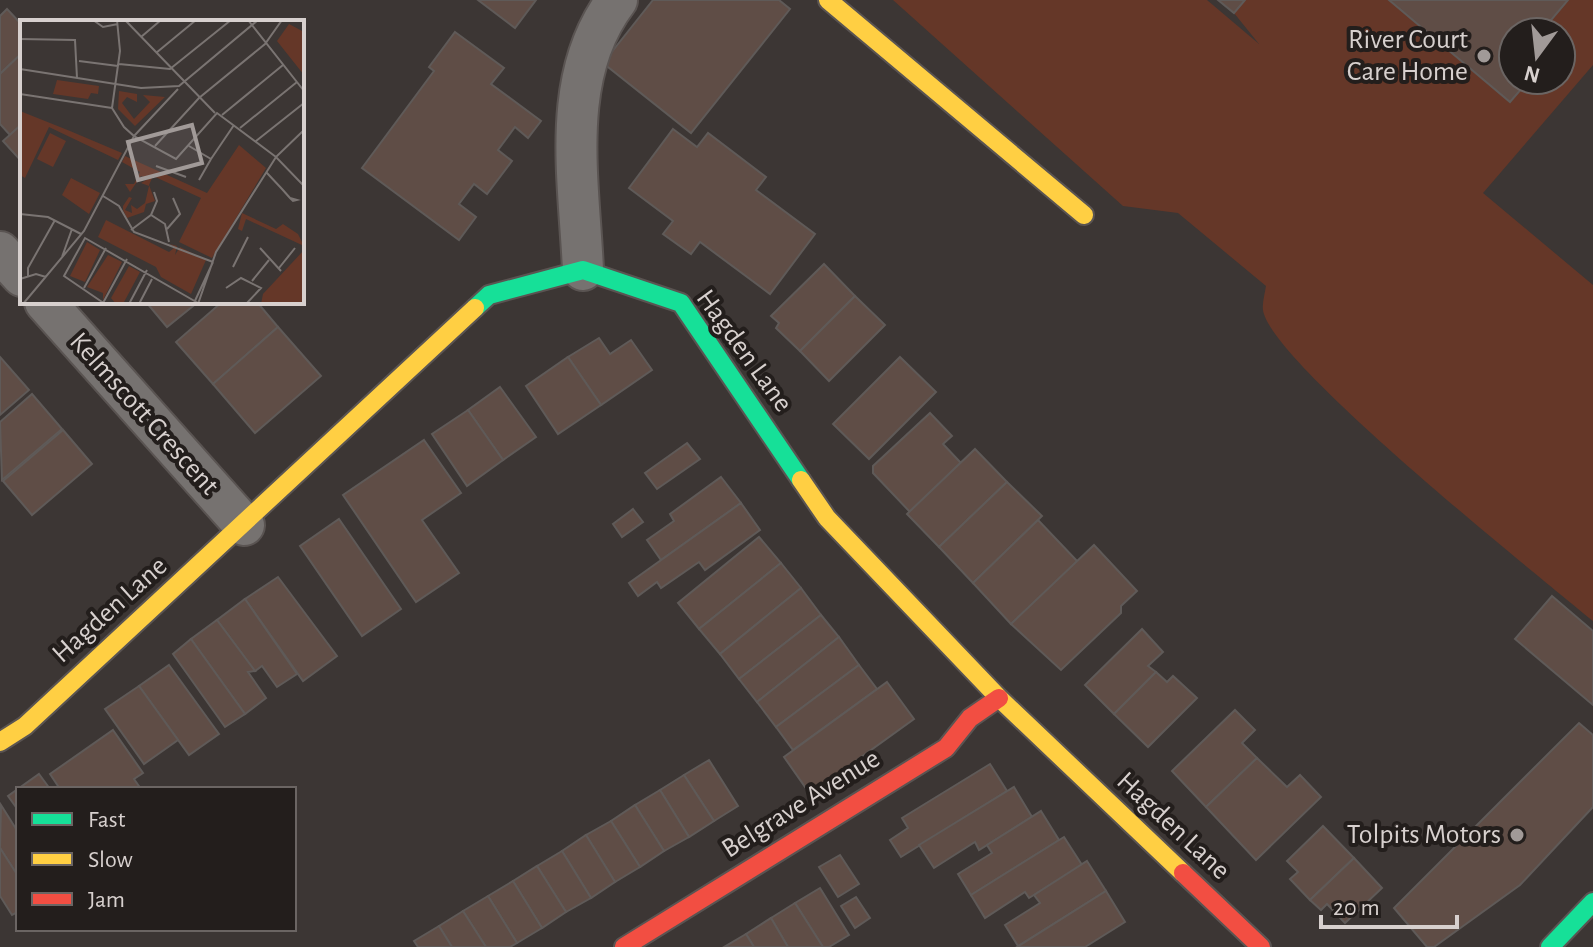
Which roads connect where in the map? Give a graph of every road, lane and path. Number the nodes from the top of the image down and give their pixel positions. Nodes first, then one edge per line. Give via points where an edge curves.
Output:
1 (617, 0) edge
2 (828, 0) edge
3 (1084, 215) dead end
4 (0, 252) edge
5 (583, 270) junction
6 (20, 274) edge
7 (47, 304) edge
8 (244, 525) junction
9 (999, 698) junction
10 (0, 742) edge
11 (1591, 910) edge
12 (624, 947) edge
13 (1261, 947) edge
14 (1550, 947) edge

1 - 5 street via 597,26 580,76 577,141
2 - 3 main road
4 - 6 street
5 - 8 main road, Hagden Lane via 489,295
5 - 9 main road, Hagden Lane via 681,303 827,518
7 - 8 street, Kelmscott Crescent
8 - 10 main road, Hagden Lane via 25,726
9 - 12 main road, Belgrave Avenue via 970,718 946,748
9 - 13 main road, Hagden Lane
11 - 14 main road

